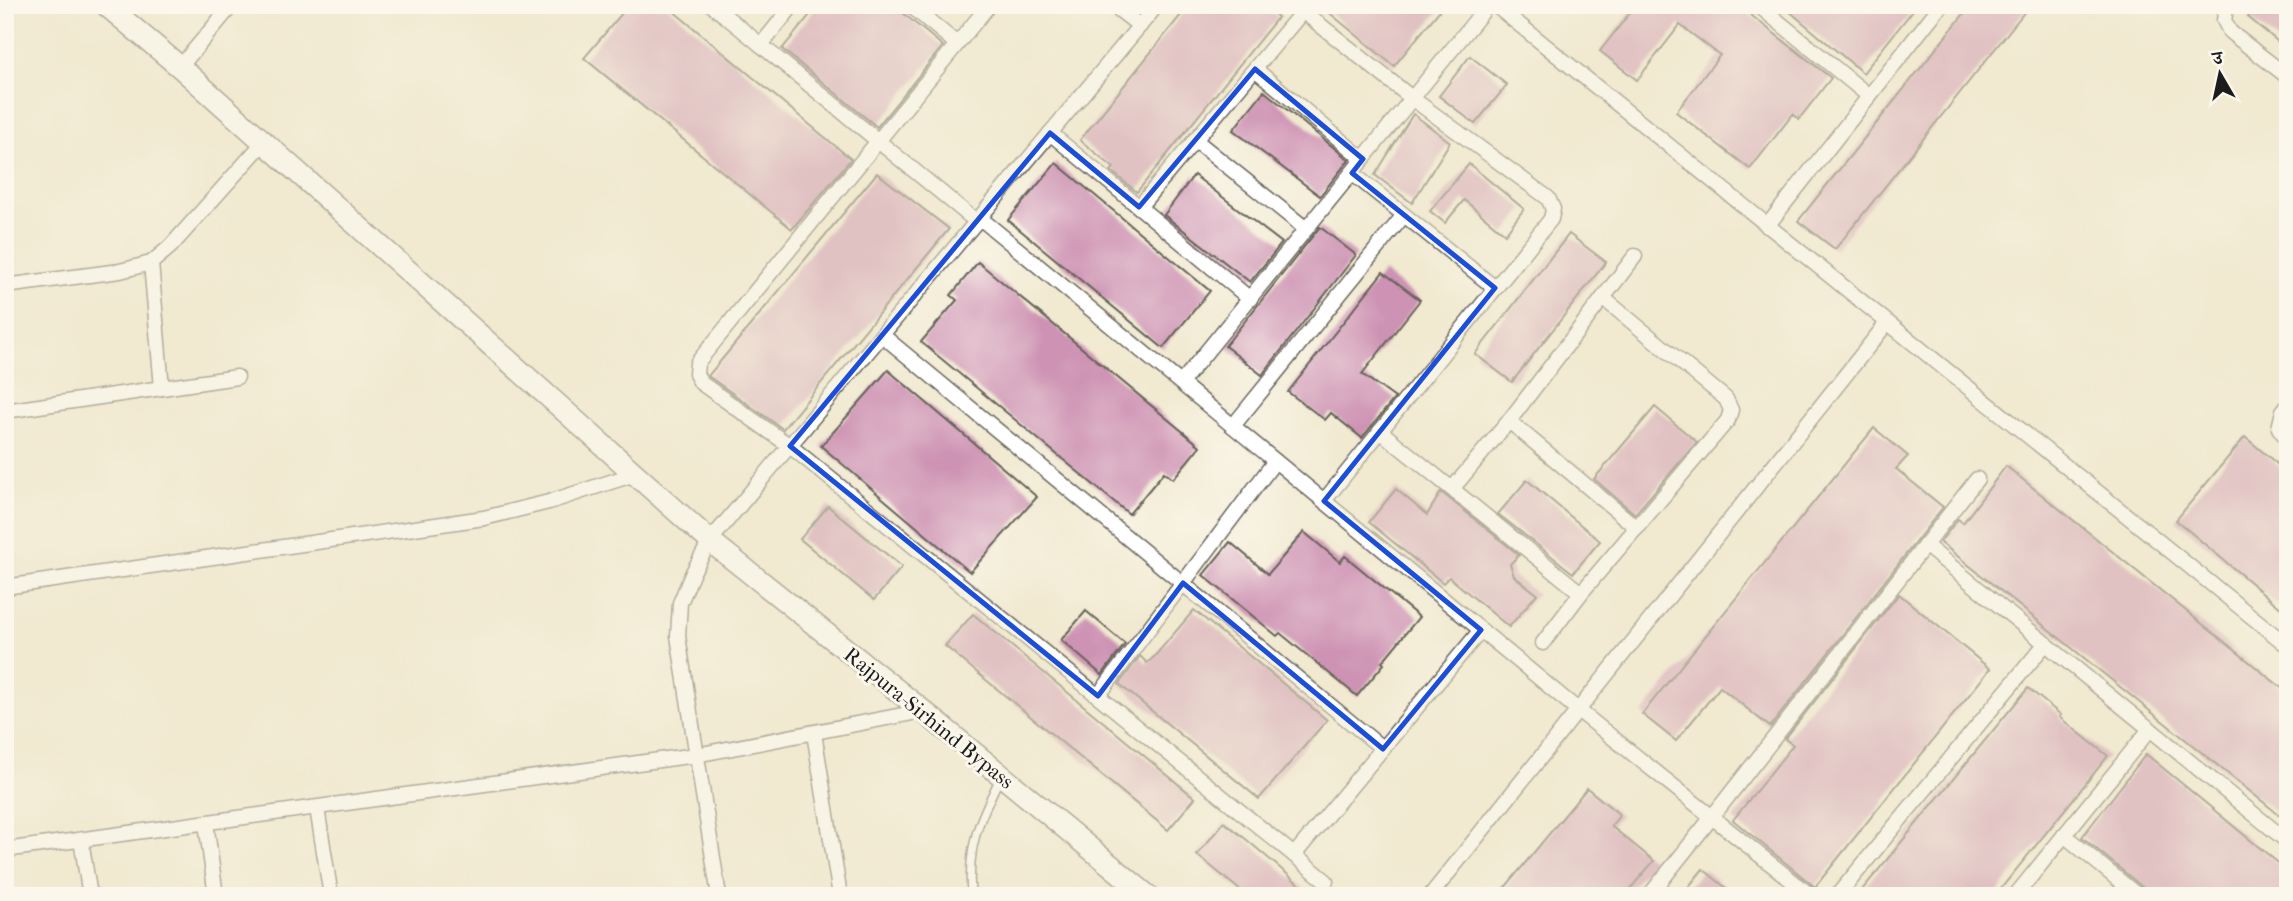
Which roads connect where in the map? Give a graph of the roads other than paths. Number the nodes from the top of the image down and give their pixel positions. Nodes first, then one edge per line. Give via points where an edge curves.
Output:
1 (106, 5) edge
2 (232, 5) edge
3 (712, 5) edge
4 (793, 5) edge
5 (910, 5) edge
6 (989, 5) edge
7 (1113, 5) edge
8 (1157, 5) edge
9 (1488, 5) edge
10 (1495, 5) edge
11 (1758, 5) edge
12 (1941, 5) edge
13 (2227, 5) edge
14 (1299, 8) edge
15 (1139, 26) junction
16 (957, 44) junction
17 (761, 45) junction
18 (180, 66) junction
19 (1255, 69) junction
20 (2288, 77) edge
21 (1869, 96) junction
22 (1413, 99) junction
23 (1050, 134) junction
24 (1195, 140) junction
25 (264, 142) junction
26 (879, 142) junction
27 (1363, 159) junction
28 (1352, 173) junction
29 (1139, 207) junction
30 (1404, 215) junction
31 (978, 220) junction
32 (1767, 226) junction
33 (1306, 229) junction
34 (1635, 256) dead end
35 (150, 263) junction
36 (5, 286) edge
37 (1495, 288) junction
38 (1603, 298) junction
39 (1250, 299) junction
40 (1887, 323) junction
41 (882, 335) junction
42 (237, 377) dead end
43 (1181, 383) junction
44 (162, 388) junction
45 (2288, 405) edge
46 (5, 411) edge
47 (1508, 421) junction
48 (1233, 426) junction
49 (1380, 431) junction
50 (2288, 440) edge
51 (790, 446) junction
52 (1275, 461) junction
53 (635, 474) junction
54 (1977, 480) dead end
55 (1452, 489) junction
56 (1324, 501) junction
57 (1637, 528) junction
58 (710, 541) junction
59 (1925, 545) junction
60 (1182, 583) junction
61 (5, 587) edge
62 (1581, 593) junction
63 (1481, 630) junction
64 (1543, 643) dead end
65 (2046, 643) junction
66 (2288, 646) edge
67 (1098, 696) junction
68 (1578, 710) junction
69 (923, 711) junction
70 (2150, 729) junction
71 (814, 733) junction
72 (1382, 749) junction
73 (696, 755) junction
74 (1001, 776) junction
75 (317, 808) junction
76 (1712, 817) junction
77 (206, 823) junction
78 (2064, 835) junction
79 (81, 840) junction
80 (2288, 842) edge
81 (5, 850) edge
82 (1294, 856) junction
83 (1326, 881) dead end
84 (90, 896) edge
85 (216, 896) edge
86 (331, 896) edge
87 (719, 896) edge
88 (840, 896) edge
89 (971, 896) edge
90 (1147, 896) edge
91 (1430, 896) edge
92 (1649, 896) edge
93 (1811, 896) edge
94 (1837, 896) edge
95 (2015, 896) edge
96 (2138, 896) edge

1 - 18 main road, Rajpura-Sirhind Bypass
2 - 18 street
3 - 17 street
4 - 17 street
5 - 16 street
6 - 16 street
7 - 15 street
8 - 15 street
9 - 22 street
10 - 32 street
11 - 21 street
12 - 21 street
13 - 20 street via 2224,20 2230,32
14 - 19 street
14 - 22 street
15 - 23 street
16 - 26 street
17 - 26 street
18 - 25 main road, Rajpura-Sirhind Bypass
19 - 24 street
19 - 27 street
21 - 32 street
22 - 27 street
22 - 37 street via 1548,198 1553,209 1551,219
23 - 29 street
23 - 31 street
24 - 29 street
24 - 33 street
25 - 35 street via 170,247
25 - 53 main road, Rajpura-Sirhind Bypass
26 - 31 street
26 - 51 street via 697,363 701,383
27 - 28 street
28 - 30 street
28 - 33 street
29 - 39 street
30 - 37 street
30 - 48 street
31 - 41 street
31 - 43 street
32 - 40 street
33 - 39 street
34 - 38 street
35 - 36 street
35 - 44 street
37 - 49 street
38 - 47 street
38 - 57 street via 1727,399 1731,410 1728,420
39 - 43 street
40 - 66 street
40 - 68 street
41 - 51 street
41 - 60 street
42 - 44 street
43 - 48 street
44 - 46 street
45 - 50 street via 2279,428
47 - 55 street
47 - 57 street
48 - 52 street
49 - 55 street
49 - 56 street
51 - 58 street
51 - 67 street
52 - 56 street
52 - 60 street
53 - 58 main road, Rajpura-Sirhind Bypass
53 - 61 street via 484,518
54 - 59 street
55 - 62 street
56 - 63 street
57 - 62 street
58 - 69 main road, Rajpura-Sirhind Bypass
58 - 73 street via 680,603 678,636
59 - 65 street
59 - 76 street
60 - 67 street
60 - 72 street
62 - 64 street
63 - 68 street
63 - 72 street
65 - 70 street
65 - 94 street
67 - 82 street
68 - 76 street
68 - 91 street
69 - 71 street
69 - 74 main road, Rajpura-Sirhind Bypass
70 - 78 street
70 - 80 street
71 - 73 street
71 - 88 street
72 - 82 street
73 - 75 street
73 - 87 street
74 - 89 lane via 979,820 972,847
74 - 90 main road, Rajpura-Sirhind Bypass
75 - 77 street
75 - 86 street
76 - 92 street
76 - 93 street
77 - 79 street
77 - 85 street
78 - 95 street
78 - 96 street
79 - 81 street
79 - 84 street
82 - 83 street

